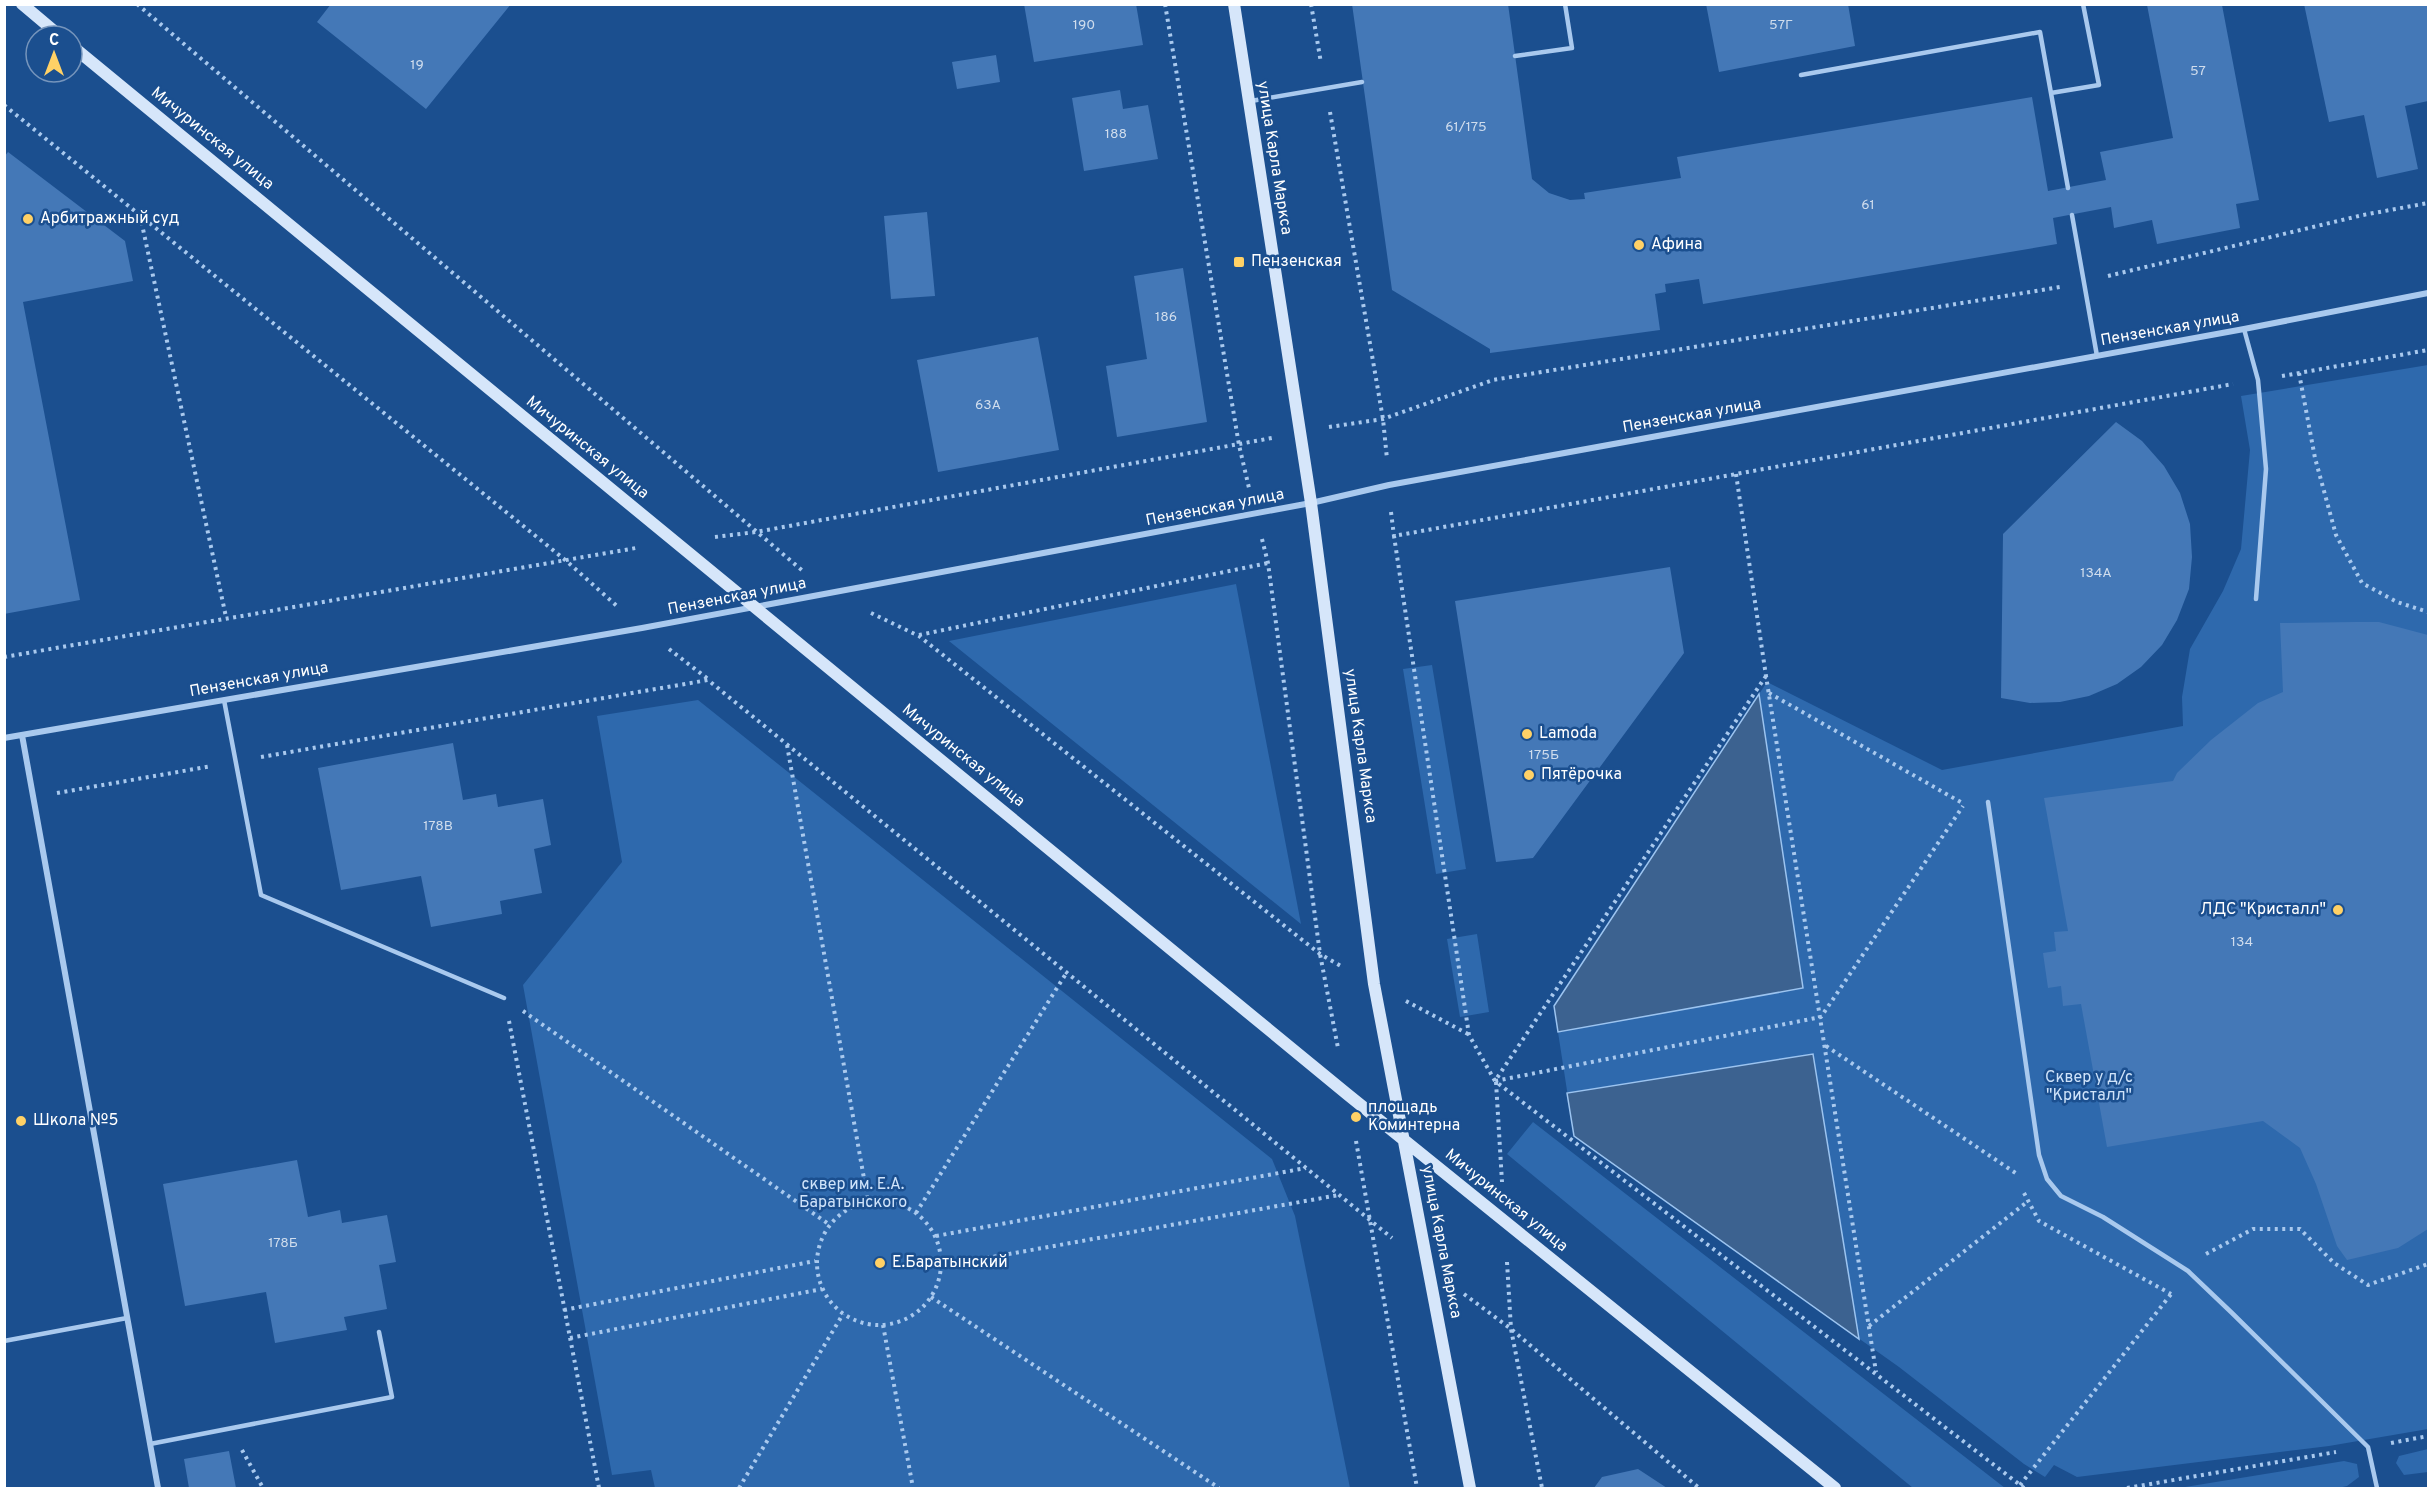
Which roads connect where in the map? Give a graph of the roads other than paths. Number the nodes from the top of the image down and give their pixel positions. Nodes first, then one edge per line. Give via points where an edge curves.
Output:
1 (22, 4) edge
2 (1233, 4) edge
3 (1565, 4) edge
4 (2084, 4) edge
5 (46, 24) edge
6 (84, 56) edge
7 (1515, 56) dead end
8 (1801, 75) dead end
9 (1362, 82) dead end
10 (2051, 93) junction
11 (1248, 101) junction
12 (2068, 188) dead end
13 (2072, 214) dead end
14 (2428, 293) edge
15 (2244, 329) junction
16 (2097, 356) junction
17 (1311, 503) junction
18 (2256, 599) dead end
19 (756, 606) junction
20 (224, 700) junction
21 (22, 735) junction
22 (4, 738) edge
23 (1988, 802) dead end
24 (504, 998) road end
25 (1405, 1139) junction
26 (127, 1318) junction
27 (379, 1332) dead end
28 (4, 1341) edge
29 (150, 1444) junction
30 (158, 1488) edge
31 (1470, 1488) edge
32 (1835, 1488) edge
33 (2378, 1488) edge

1 - 5 main road
2 - 11 main road, улица Карла Маркса
3 - 7 lane via 1572,48
4 - 10 lane via 2099,85
6 - 19 main road, Мичуринская улица
8 - 10 lane via 2040,32
9 - 11 lane
10 - 12 lane
11 - 17 main road, улица Карла Маркса
13 - 16 lane
14 - 15 street, Пензенская улица
15 - 16 street, Пензенская улица
15 - 18 lane via 2258,380 2266,469
16 - 17 street, Пензенская улица via 1389,484
17 - 19 street, Пензенская улица
17 - 25 main road, улица Карла Маркса via 1374,984
19 - 20 street, Пензенская улица
19 - 25 main road, Мичуринская улица
20 - 21 street, Пензенская улица
20 - 24 lane via 261,895
21 - 22 street, Пензенская улица
21 - 26 street
23 - 33 lane via 2039,1155 2047,1179 2061,1196 2103,1217 2188,1271 2368,1447
25 - 31 main road, улица Карла Маркса
25 - 32 main road, Мичуринская улица
26 - 28 lane
26 - 29 street
27 - 29 lane via 392,1397
29 - 30 street

